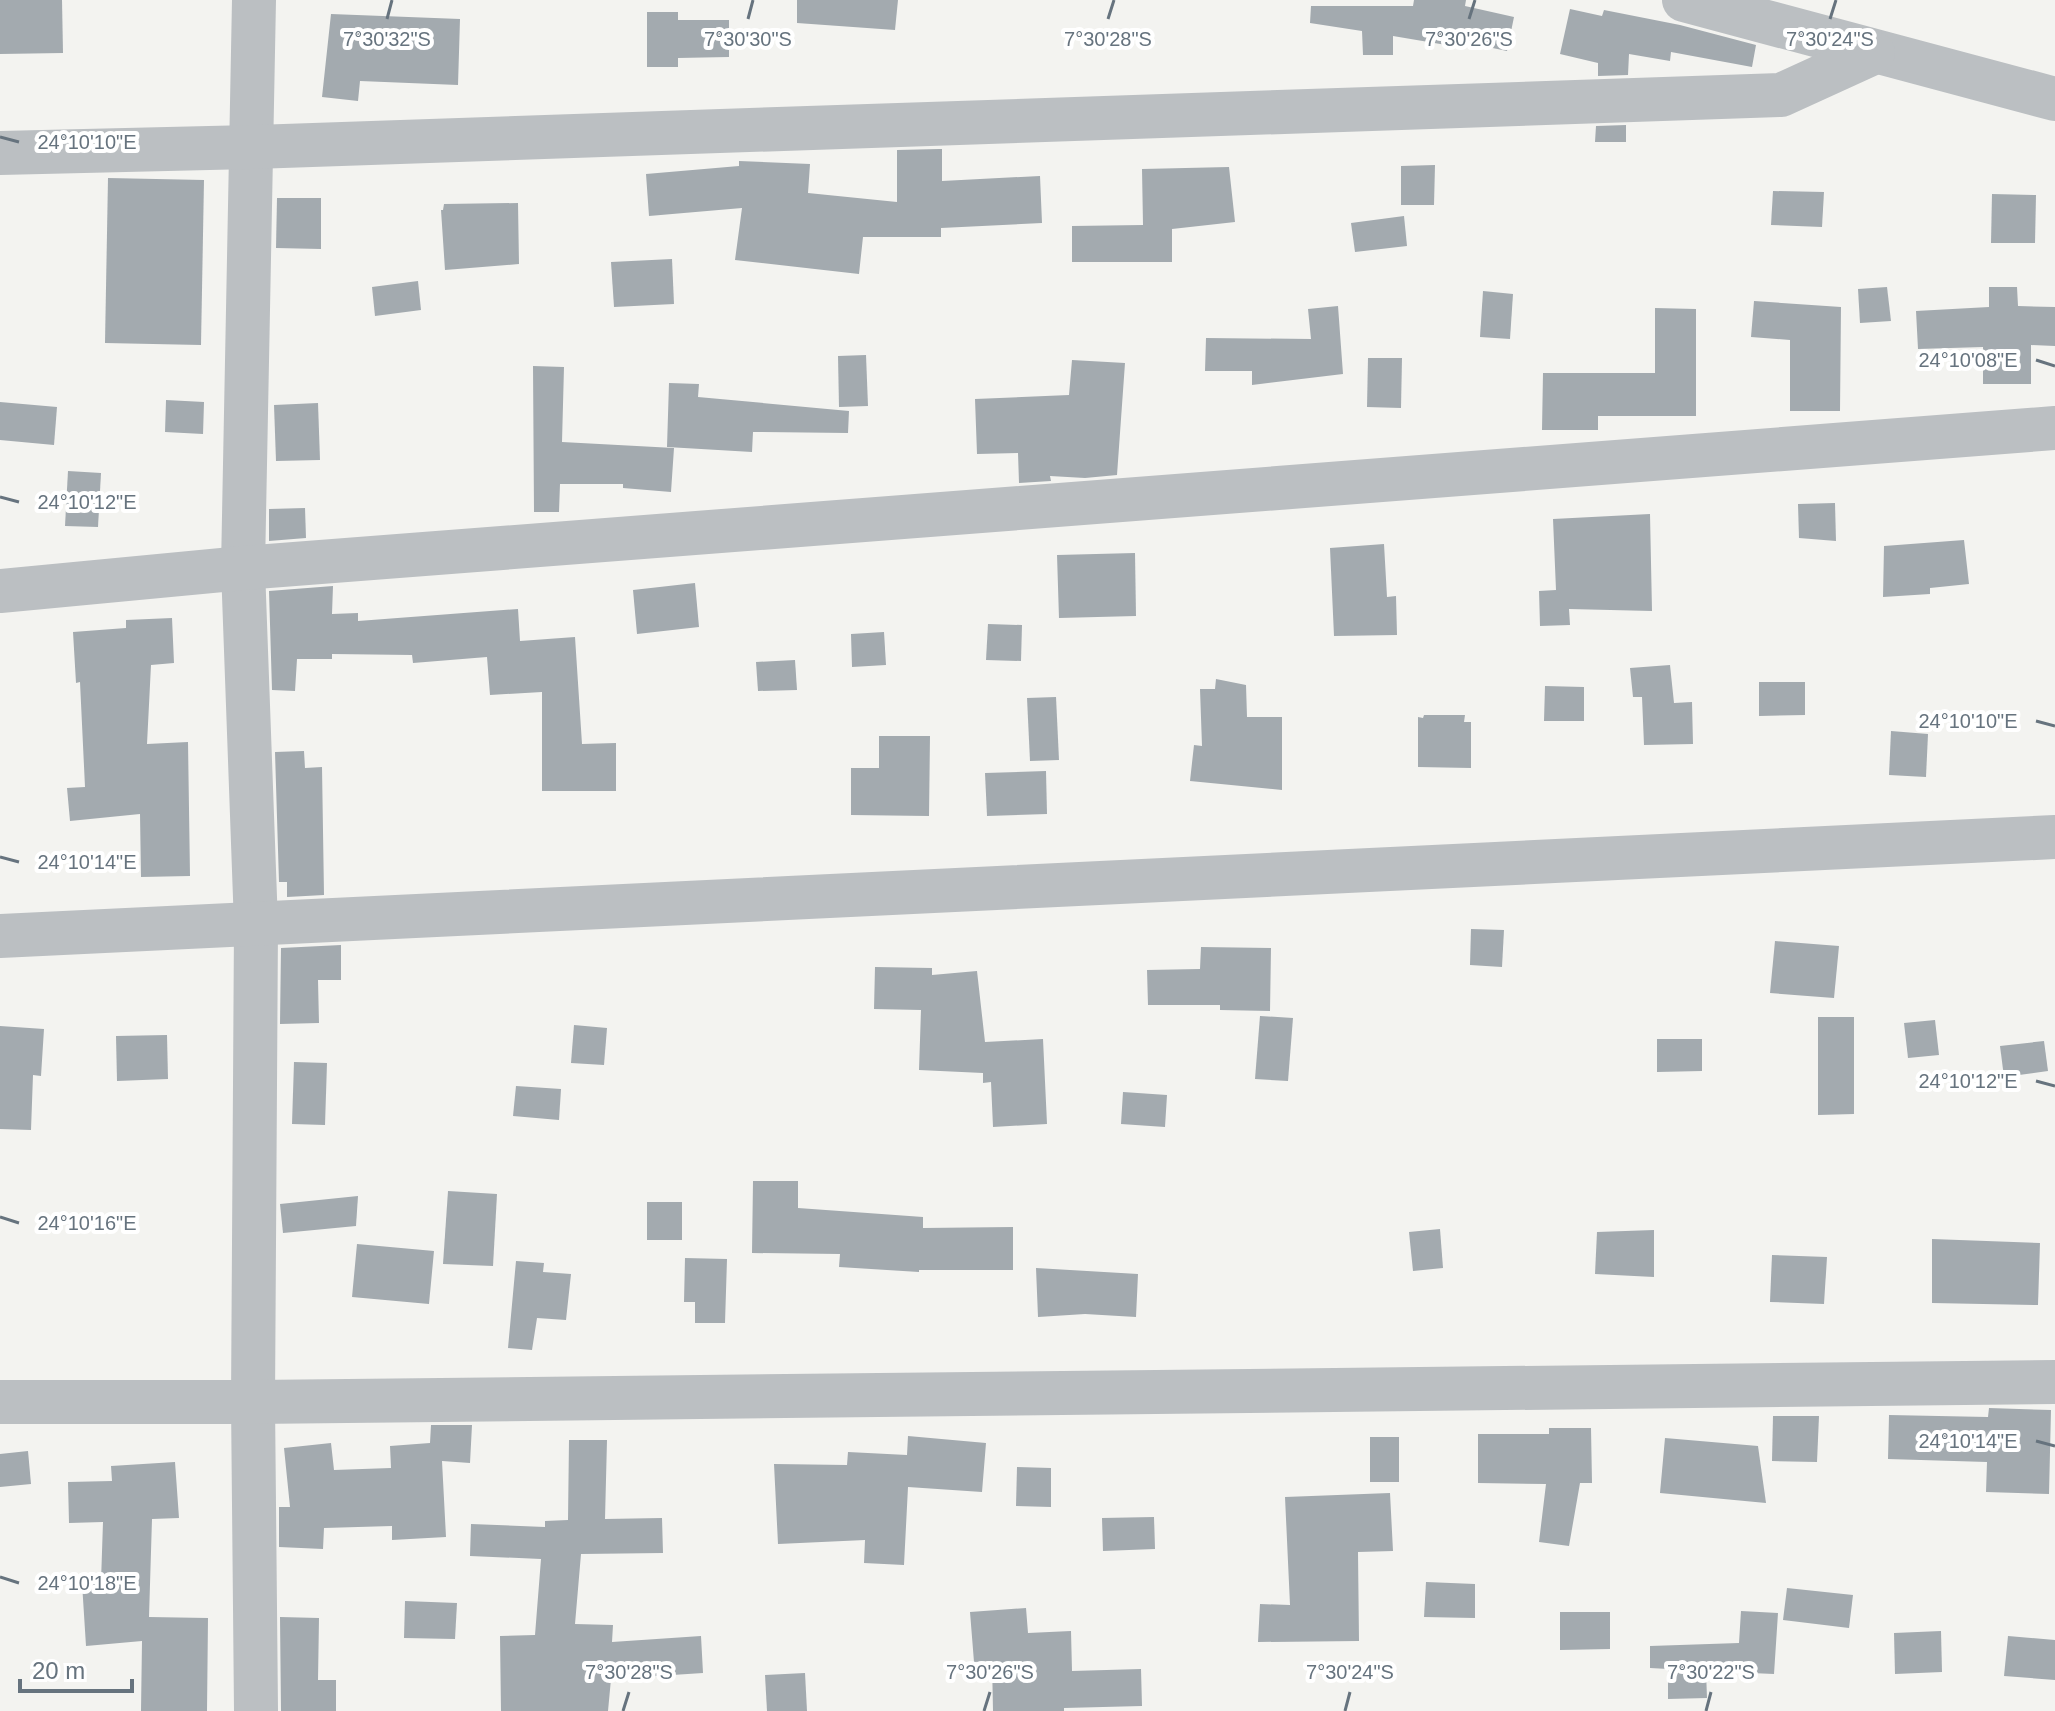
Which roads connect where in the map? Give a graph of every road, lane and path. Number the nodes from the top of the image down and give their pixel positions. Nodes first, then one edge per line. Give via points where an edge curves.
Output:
1 (254, 0) edge
2 (1684, 0) edge
3 (1873, 53) junction
4 (2055, 99) edge
5 (251, 147) junction
6 (0, 153) edge
7 (2055, 428) edge
8 (243, 568) junction
9 (0, 591) edge
10 (2055, 837) edge
11 (256, 925) junction
12 (0, 936) edge
13 (2055, 1382) edge
14 (0, 1402) edge
15 (253, 1402) junction
16 (256, 1711) edge

1 - 5 street
2 - 3 street
3 - 4 street
3 - 5 street via 1781,95
5 - 6 street
5 - 8 street
7 - 8 street
8 - 9 street
8 - 11 street
10 - 11 street
11 - 12 street
11 - 15 street
13 - 15 street
14 - 15 street
15 - 16 street

